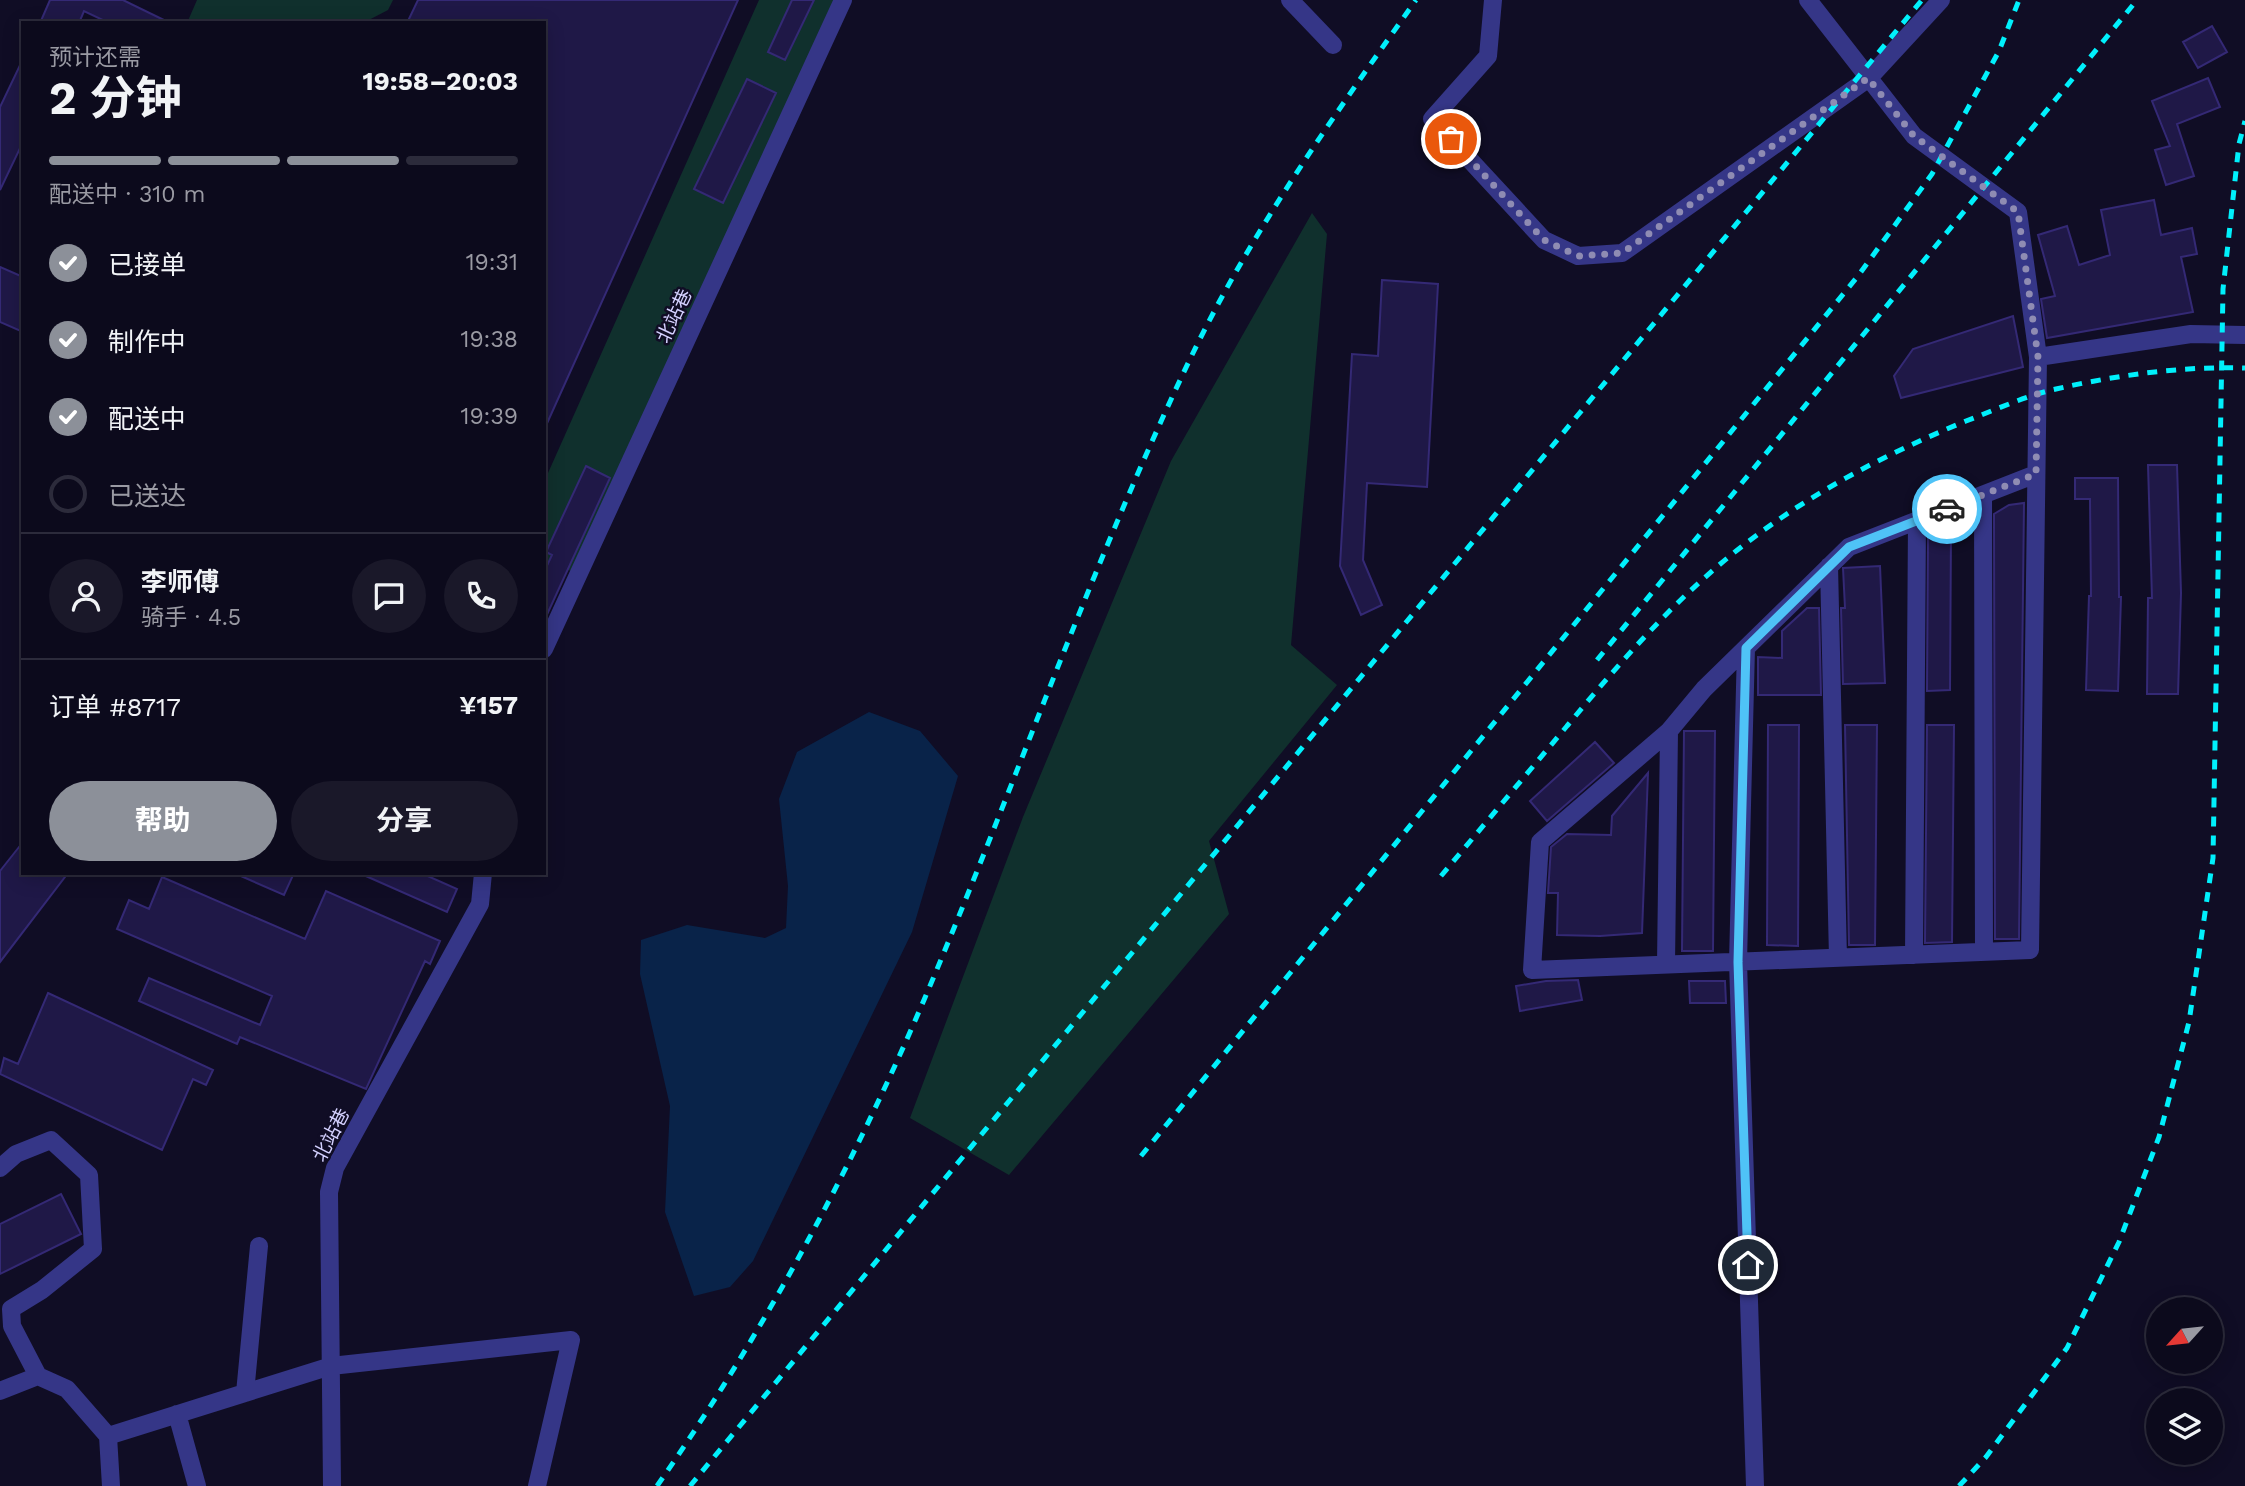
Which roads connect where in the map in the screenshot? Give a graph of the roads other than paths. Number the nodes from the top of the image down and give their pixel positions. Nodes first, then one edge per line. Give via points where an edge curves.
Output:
1 (843, 0) edge
2 (1290, 0) edge
3 (1493, 0) edge
4 (1808, 0) edge
5 (1941, 0) edge
6 (1333, 44) dead end
7 (1868, 78) junction
8 (2245, 335) edge
9 (2038, 357) junction
10 (2036, 474) junction
11 (1983, 495) junction
12 (1917, 520) junction
13 (1829, 566) junction
14 (546, 645) edge
15 (1746, 648) junction
16 (1670, 731) junction
17 (483, 875) edge
18 (1984, 952) junction
19 (1913, 955) junction
20 (1838, 958) junction
21 (1738, 962) junction
22 (1666, 964) junction
23 (0, 1168) edge
24 (259, 1246) dead end
25 (331, 1366) junction
26 (38, 1376) junction
27 (0, 1391) edge
28 (246, 1393) junction
29 (177, 1414) junction
30 (108, 1436) junction
31 (111, 1486) edge
32 (197, 1486) edge
33 (332, 1486) edge
34 (537, 1486) edge
35 (1755, 1486) edge

1 - 14 street, 北站巷
2 - 6 street
3 - 7 street via 1488,57 1432,119 1544,240 1578,256 1622,253
4 - 7 street
5 - 7 street
7 - 9 street via 1914,136 2018,212
8 - 9 street via 2191,334
9 - 10 street
10 - 11 street
10 - 18 street via 2030,950
11 - 12 street
11 - 18 street
12 - 13 street via 1849,547
12 - 19 street
13 - 15 street
13 - 20 street
15 - 16 street
15 - 21 street
16 - 22 street
16 - 22 street via 1539,842 1532,970
17 - 25 street, 北站巷 via 480,904 335,1168 329,1192
18 - 19 street
19 - 20 street
20 - 21 street
21 - 22 street
21 - 35 street
23 - 26 street via 16,1154 51,1140 89,1175 93,1249 11,1309 12,1326
24 - 28 street
25 - 28 street
25 - 33 street, 北站巷
25 - 34 street via 571,1340
26 - 27 street
26 - 30 street via 67,1389
28 - 29 street
29 - 30 street
29 - 32 street
30 - 31 street

